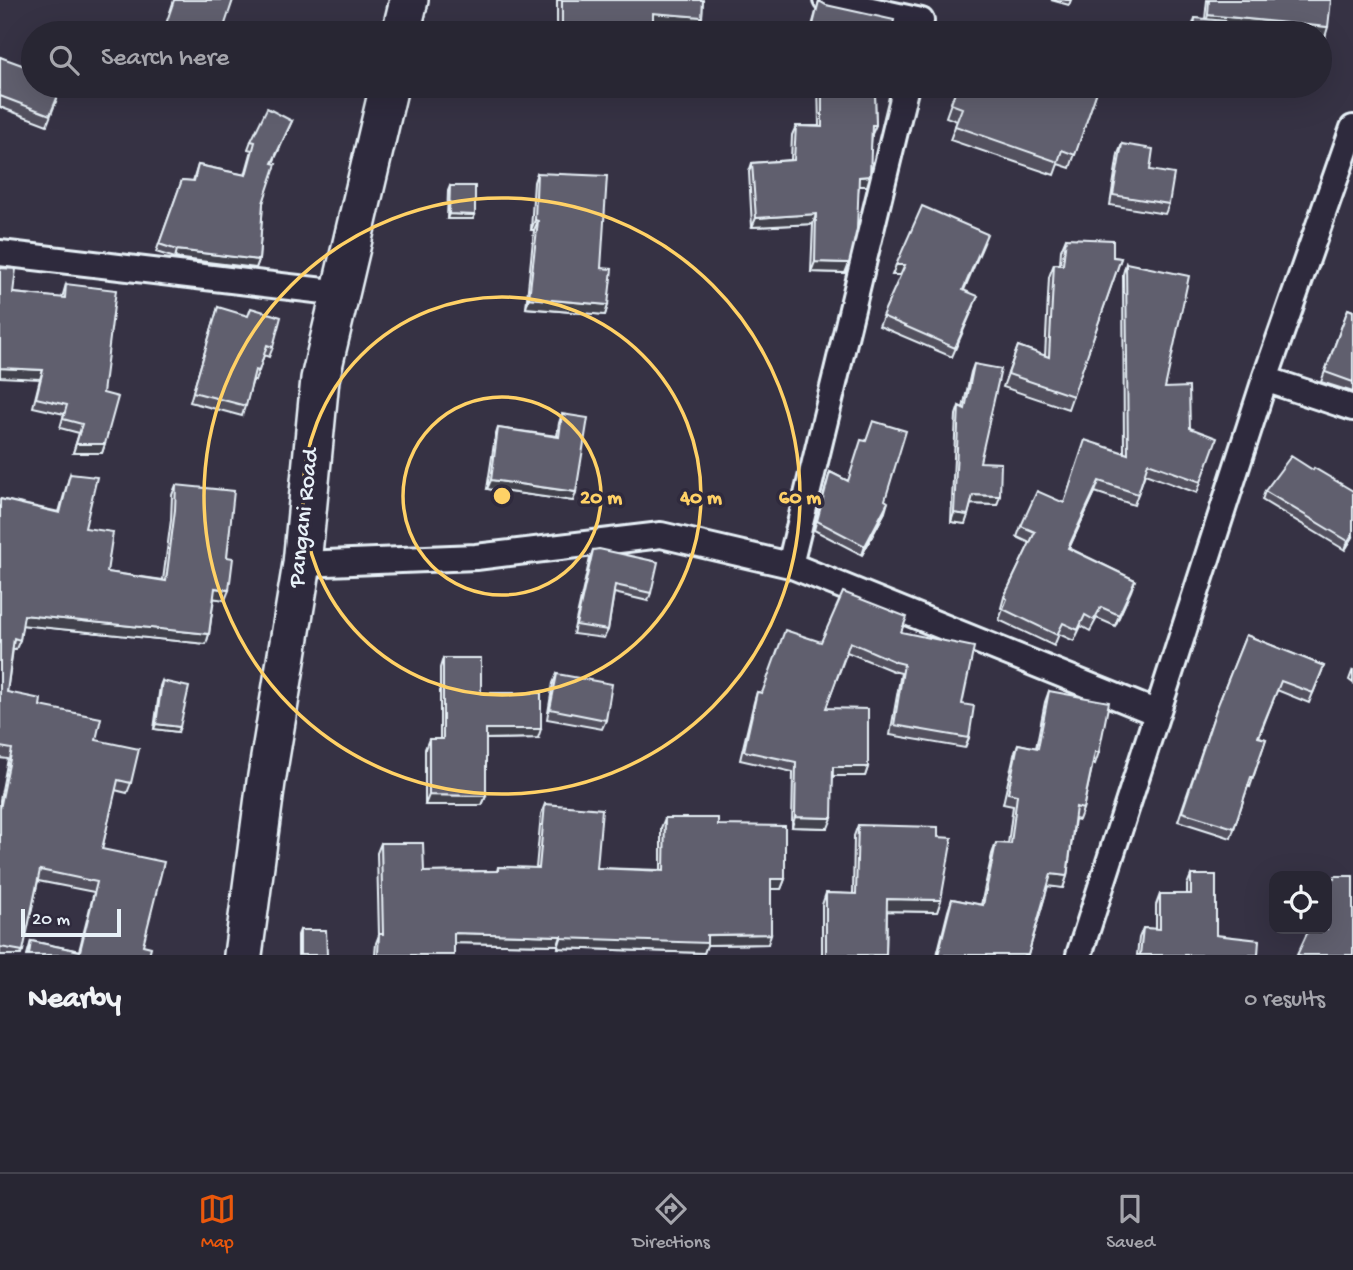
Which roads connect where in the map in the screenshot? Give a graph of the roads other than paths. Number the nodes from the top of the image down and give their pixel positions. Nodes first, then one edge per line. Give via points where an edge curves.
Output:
1 (409, 0) edge
2 (826, 0) edge
3 (922, 18) edge
4 (404, 21) edge
5 (386, 98) edge
6 (903, 98) edge
7 (1353, 128) edge
8 (0, 253) edge
9 (341, 293) junction
10 (1265, 379) junction
11 (1353, 408) edge
12 (302, 564) junction
13 (790, 565) junction
14 (1157, 713) junction
15 (243, 955) edge
16 (1079, 955) edge

1 - 4 main road
2 - 3 street
5 - 9 main road, Pangani Road
6 - 13 street
7 - 10 street
8 - 9 street
9 - 12 main road, Pangani Road via 320,379
10 - 11 street
10 - 14 street
12 - 13 street via 476,557 660,535
12 - 15 main road, Pangani Road
13 - 14 street
14 - 16 street

